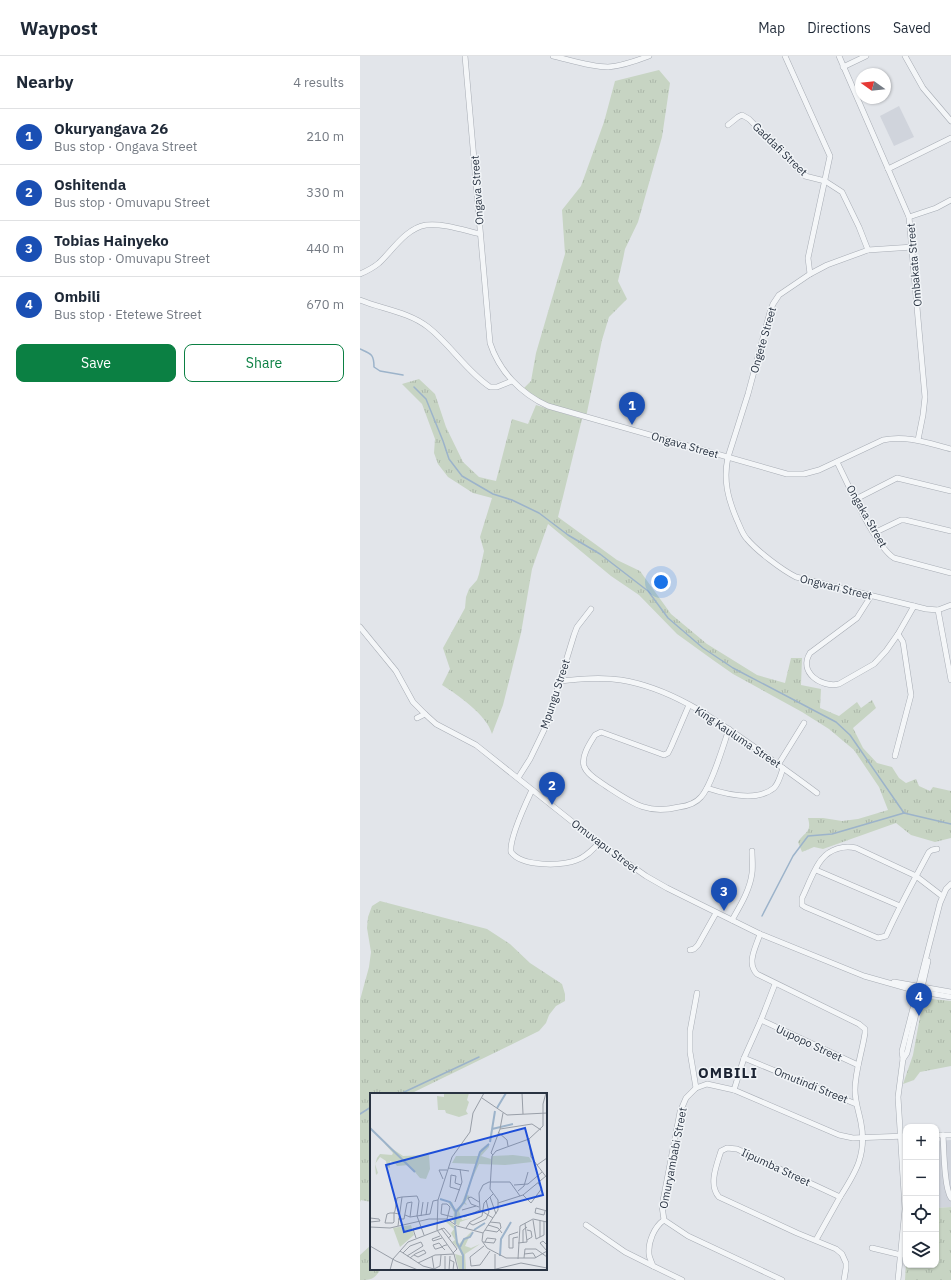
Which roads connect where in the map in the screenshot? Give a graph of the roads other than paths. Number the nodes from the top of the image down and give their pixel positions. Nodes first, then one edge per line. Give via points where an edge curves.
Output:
1 (465, 56) edge
2 (468, 56) edge
3 (553, 56) edge
4 (649, 56) edge
5 (785, 56) edge
6 (839, 56) edge
7 (866, 56) edge
8 (905, 56) edge
9 (466, 63) junction
10 (843, 67) junction
11 (951, 121) edge
12 (728, 125) dead end
13 (951, 138) edge
14 (888, 169) junction
15 (825, 181) junction
16 (951, 200) edge
17 (910, 217) junction
18 (480, 234) junction
19 (913, 247) junction
20 (868, 250) junction
21 (360, 274) edge
22 (810, 274) junction
23 (360, 300) edge
24 (512, 380) junction
25 (918, 440) junction
26 (951, 449) edge
27 (728, 457) junction
28 (837, 462) junction
29 (951, 491) edge
30 (856, 499) junction
31 (951, 531) edge
32 (874, 533) junction
33 (951, 573) edge
34 (871, 596) junction
35 (951, 605) edge
36 (914, 606) junction
37 (590, 610) dead end
38 (938, 610) junction
39 (360, 627) edge
40 (898, 634) junction
41 (951, 680) edge
42 (560, 681) junction
43 (689, 705) junction
44 (425, 714) junction
45 (417, 718) dead end
46 (804, 723) dead end
47 (729, 729) junction
48 (895, 756) dead end
49 (780, 766) junction
50 (518, 778) junction
51 (707, 788) junction
52 (532, 790) junction
53 (817, 793) dead end
54 (598, 843) junction
55 (937, 849) dead end
56 (752, 851) dead end
57 (816, 870) junction
58 (916, 876) junction
59 (951, 884) edge
60 (942, 896) junction
61 (900, 906) junction
62 (716, 913) junction
63 (732, 920) junction
64 (760, 934) junction
65 (690, 950) dead end
66 (775, 984) junction
67 (920, 989) junction
68 (951, 992) edge
69 (697, 993) dead end
70 (951, 997) edge
71 (761, 1020) junction
72 (744, 1058) junction
73 (858, 1065) junction
74 (696, 1088) junction
75 (734, 1090) junction
76 (856, 1104) junction
77 (903, 1130) edge
78 (951, 1134) edge
79 (939, 1135) edge
80 (943, 1135) junction
81 (903, 1136) edge
82 (864, 1137) junction
83 (904, 1160) edge
84 (840, 1197) junction
85 (951, 1198) edge
86 (664, 1220) junction
87 (586, 1225) dead end
88 (816, 1240) junction
89 (872, 1248) dead end
90 (901, 1255) junction
91 (653, 1266) junction
92 (682, 1280) edge
93 (782, 1280) edge
94 (844, 1280) edge
95 (898, 1280) edge

1 - 9 street, Ongava Street
2 - 9 street
3 - 4 street via 608,67 627,64
5 - 15 street via 830,156
6 - 10 street, Ombakata Street
7 - 10 street
8 - 11 street via 923,88
9 - 18 street, Ongava Street
10 - 14 street, Ombakata Street
12 - 15 street, Gaddafi Street via 742,115 749,119 805,176
13 - 14 street
14 - 17 street, Ombakata Street
15 - 20 street, Gaddafi Street via 842,192
15 - 22 street via 808,258
16 - 17 street
17 - 19 street, Ombakata Street
18 - 21 street via 440,225 420,226 405,236 378,264
18 - 24 street, Ongava Street via 490,343 499,364
19 - 20 street, Ongete Street
19 - 25 street, Ombakata Street via 925,396
20 - 22 street, Ongete Street
22 - 27 street, Ongete Street via 779,295 773,304
23 - 24 street via 397,312 427,327 490,387 497,387
24 - 27 street, Ongava Street via 527,394 548,406
25 - 26 street, Ongava Street
25 - 28 street, Ongava Street via 883,440
27 - 28 street, Ongava Street via 787,474 804,474
27 - 34 street, Ongwari Street via 726,489 747,539 796,577
28 - 30 street, Ongaka Street
29 - 30 street via 897,478
30 - 32 street, Ongaka Street
31 - 32 street via 900,520
32 - 33 street, Ongaka Street via 888,554 894,558
34 - 36 street, Ongwari Street
34 - 40 street via 854,622 810,652 807,662 812,675 820,682 834,686 839,684 874,664
35 - 38 street
36 - 38 street, Ongwari Street
36 - 40 street
37 - 42 street, Mpungu Street via 574,635
38 - 41 street
39 - 44 street, Omuvapu Street via 396,671 413,702
40 - 48 street via 903,642 911,695
42 - 43 street, King Kauluma Street via 607,678 621,680 660,691
42 - 50 street, Mpungu Street via 539,743
43 - 47 street, King Kauluma Street
43 - 51 street via 668,753 664,755 601,732 595,735 587,750 583,760 584,766 596,779 627,800 651,810 684,806 700,798
44 - 45 street
44 - 50 street, Omuvapu Street via 436,724 476,745
46 - 49 street
47 - 49 street, King Kauluma Street
47 - 51 street
49 - 51 street via 776,785 767,792 736,796
49 - 53 street, King Kauluma Street
50 - 52 street, Omuvapu Street
52 - 54 street, Omuvapu Street
52 - 54 street via 512,842 511,852 516,857 542,864 557,864 577,860 588,854
54 - 62 street, Omuvapu Street via 646,876
55 - 58 street via 929,852
56 - 63 street via 749,885
57 - 58 street via 829,853 848,846
57 - 61 street
57 - 61 street via 802,898 804,907 878,938 886,936
58 - 60 street
58 - 61 street
59 - 60 street
60 - 67 street
62 - 63 street, Omuvapu Street
62 - 65 street via 698,945
63 - 64 street, Omuvapu Street
64 - 66 street via 752,957 752,967 757,974
64 - 67 street, Omuvapu Street via 864,976
66 - 71 street
66 - 73 street via 865,1029
67 - 68 street, Omuvapu Street
67 - 70 street, Omuvapu Street
67 - 77 street via 907,1053 903,1059 898,1097
69 - 74 street via 690,1031 690,1052
71 - 72 street
71 - 73 street, Uupopo Street
72 - 75 street
72 - 76 street, Omutindi Street
73 - 76 street
74 - 75 street via 707,1084
74 - 86 street, Omuryambabi Street via 686,1098 680,1112 662,1206
75 - 82 street via 839,1135
76 - 82 street
78 - 80 street
79 - 80 street
80 - 85 street via 947,1184
81 - 82 street
82 - 84 street via 858,1166
83 - 90 street via 905,1209
84 - 88 street
84 - 88 street, Iipumba Street via 737,1148 721,1151 714,1182 719,1197
86 - 91 street via 657,1226 651,1239 649,1254
86 - 93 street, Omuryambabi Street via 688,1236
87 - 91 street via 625,1252
88 - 94 street, Iipumba Street via 836,1248 842,1254 846,1268
89 - 90 street
90 - 95 street
91 - 92 street

